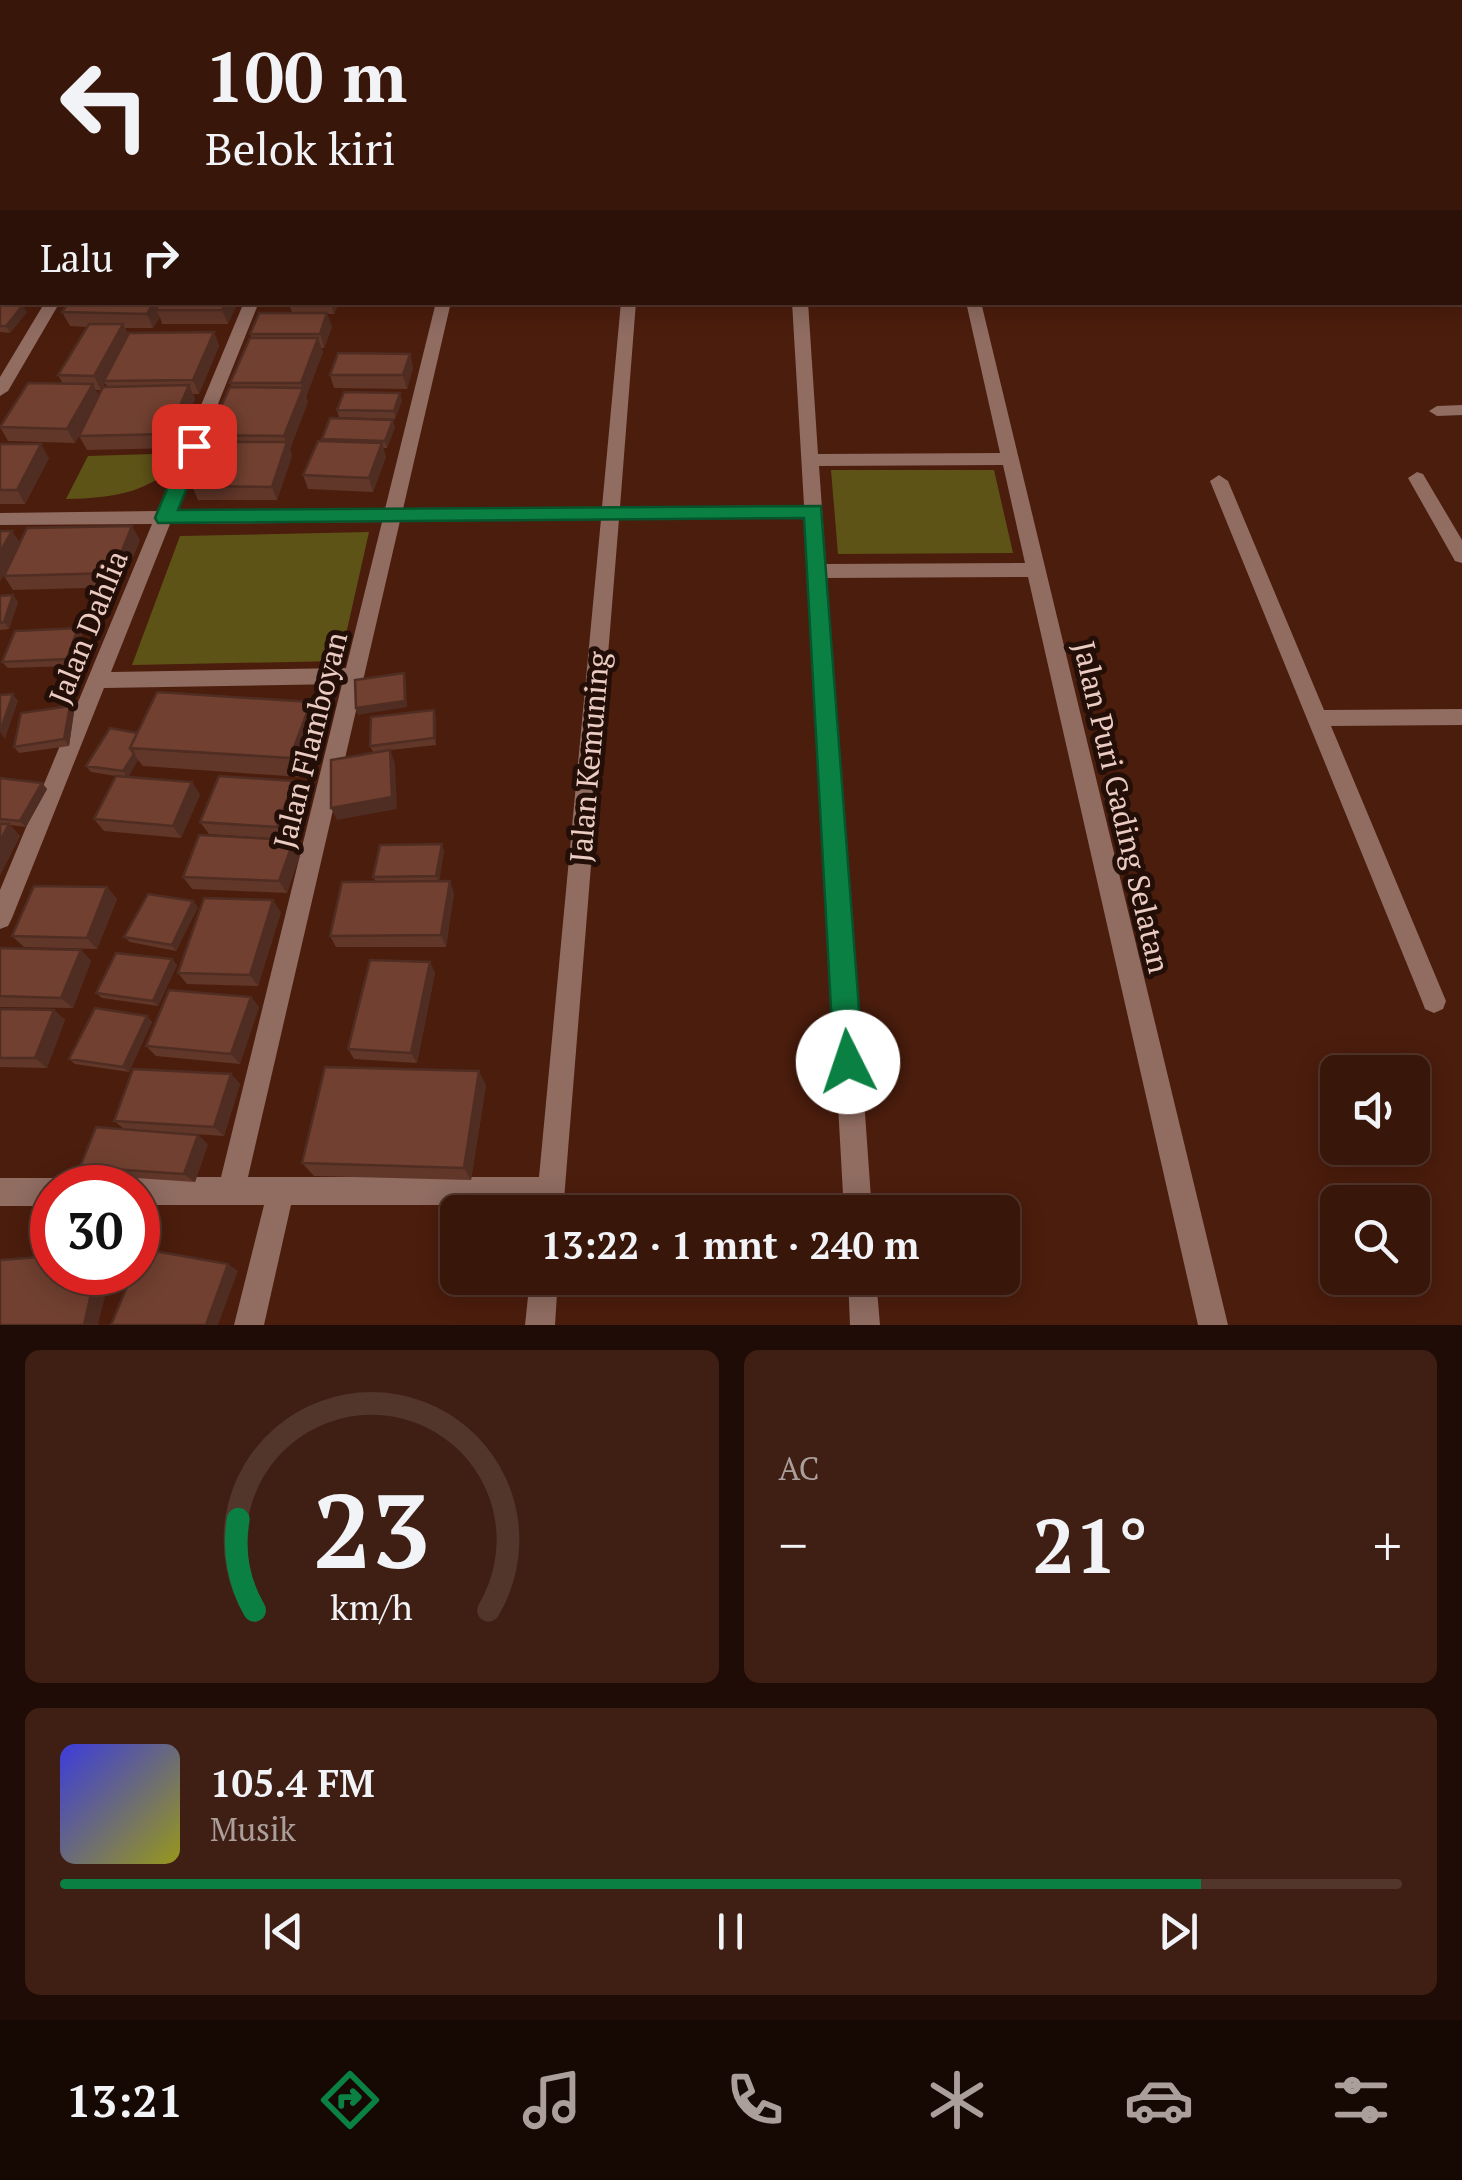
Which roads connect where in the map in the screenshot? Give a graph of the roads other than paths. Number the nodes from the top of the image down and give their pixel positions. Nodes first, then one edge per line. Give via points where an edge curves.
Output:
1 (51, 305) edge
2 (251, 305) edge
3 (443, 305) edge
4 (629, 305) edge
5 (800, 305) edge
6 (974, 305) edge
7 (0, 391) edge
8 (1462, 410) edge
9 (1437, 411) dead end
10 (1010, 459) junction
11 (810, 460) junction
12 (1417, 478) dead end
13 (1219, 481) dead end
14 (814, 511) junction
15 (610, 513) junction
16 (393, 515) junction
17 (165, 518) junction
18 (0, 519) edge
19 (1462, 556) edge
20 (1036, 570) junction
21 (817, 571) junction
22 (356, 676) junction
23 (100, 680) junction
24 (1462, 717) edge
25 (1317, 718) junction
26 (0, 918) edge
27 (1434, 1001) dead end
28 (160, 1191) edge
29 (230, 1191) junction
30 (281, 1191) junction
31 (0, 1192) edge
32 (30, 1192) edge
33 (551, 1195) edge
34 (857, 1195) edge
35 (440, 1198) edge
36 (543, 1295) edge
37 (863, 1295) edge
38 (249, 1325) edge
39 (540, 1325) edge
40 (865, 1325) edge
41 (1213, 1325) edge

1 - 7 street
2 - 17 street, Jalan Dahlia
3 - 16 street, Jalan Flamboyan
4 - 15 street, Jalan Kemuning
5 - 11 street
6 - 10 street, Jalan Puri Gading Selatan
8 - 9 street
10 - 11 street
10 - 20 street, Jalan Puri Gading Selatan
11 - 14 street
12 - 19 street
13 - 25 street
14 - 15 street
14 - 21 street
15 - 16 street
15 - 33 street, Jalan Kemuning
16 - 17 street
16 - 22 street, Jalan Flamboyan
17 - 18 street
17 - 23 street, Jalan Dahlia
20 - 21 street
20 - 41 street, Jalan Puri Gading Selatan
21 - 34 street
22 - 23 street
22 - 29 street, Jalan Flamboyan
23 - 26 street, Jalan Dahlia
24 - 25 street
25 - 27 street
28 - 29 street
29 - 30 street
30 - 35 street
30 - 38 street
31 - 32 street
36 - 39 street
37 - 40 street

